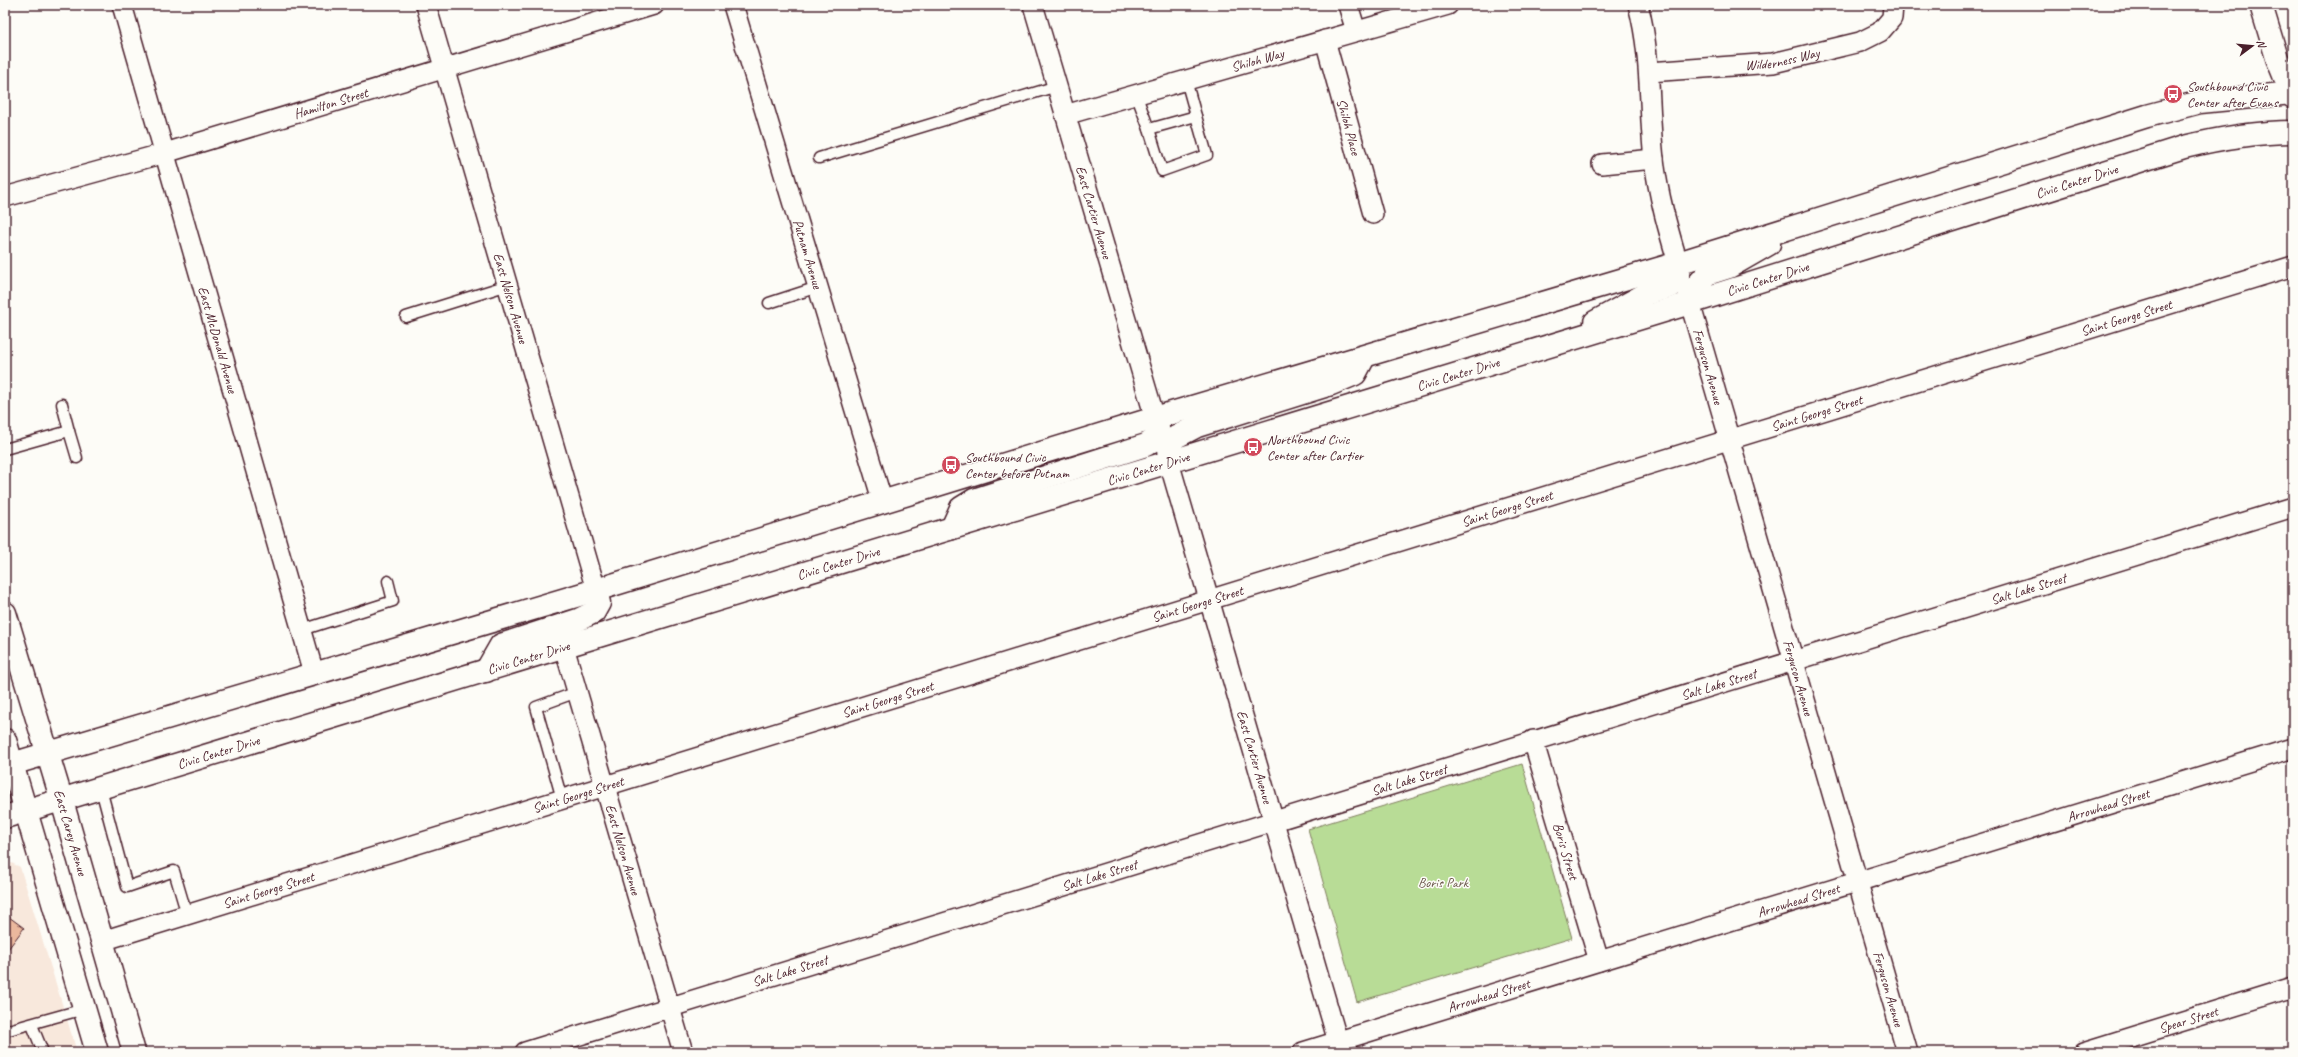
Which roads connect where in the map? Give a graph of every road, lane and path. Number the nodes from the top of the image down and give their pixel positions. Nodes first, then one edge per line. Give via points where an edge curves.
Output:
1 (122, 5) edge
2 (426, 5) edge
3 (654, 5) edge
4 (733, 5) edge
5 (1033, 5) edge
6 (1348, 5) edge
7 (1448, 5) edge
8 (1638, 5) edge
9 (1893, 5) edge
10 (2261, 5) edge
11 (1356, 31) junction
12 (1325, 40) junction
13 (444, 68) junction
14 (1649, 72) junction
15 (1186, 80) junction
16 (1057, 86) junction
17 (1136, 94) junction
18 (2292, 95) edge
19 (1065, 115) junction
20 (1196, 116) junction
21 (1149, 129) junction
22 (2293, 132) edge
23 (164, 153) junction
24 (819, 158) dead end
25 (1654, 159) junction
26 (1602, 164) dead end
27 (5, 197) edge
28 (1373, 214) dead end
29 (1804, 224) junction
30 (1678, 263) junction
31 (2293, 266) edge
32 (508, 285) junction
33 (818, 288) junction
34 (769, 303) dead end
35 (1690, 303) junction
36 (406, 317) dead end
37 (1553, 344) junction
38 (1364, 357) junction
39 (62, 404) dead end
40 (1156, 418) junction
41 (69, 431) junction
42 (1730, 440) junction
43 (5, 449) edge
44 (76, 458) dead end
45 (1169, 462) junction
46 (883, 503) junction
47 (2293, 507) edge
48 (952, 528) junction
49 (388, 581) dead end
50 (596, 590) junction
51 (1210, 600) junction
52 (5, 613) edge
53 (302, 630) junction
54 (564, 647) junction
55 (1793, 660) junction
56 (486, 671) junction
57 (314, 673) junction
58 (577, 692) junction
59 (5, 740) edge
60 (1534, 740) junction
61 (2293, 748) edge
62 (47, 752) junction
63 (8, 765) edge
64 (605, 786) junction
65 (100, 789) junction
66 (562, 799) junction
67 (62, 800) junction
68 (26, 810) junction
69 (5, 817) edge
70 (1274, 820) junction
71 (1858, 882) junction
72 (187, 915) junction
73 (102, 941) junction
74 (1598, 961) junction
75 (2293, 988) edge
76 (669, 1007) junction
77 (84, 1009) junction
78 (32, 1025) junction
79 (5, 1032) edge
80 (1339, 1047) edge
81 (44, 1052) edge
82 (97, 1052) edge
83 (134, 1052) edge
84 (525, 1052) edge
85 (682, 1052) edge
86 (1303, 1052) edge
87 (1907, 1052) edge
88 (2083, 1052) edge

1 - 23 street, East McDonald Avenue
2 - 13 street, East Nelson Avenue
3 - 13 street, Hamilton Street
4 - 33 street, Putnam Avenue
5 - 16 street, East Cartier Avenue
6 - 11 street
7 - 11 street, Shiloh Way
8 - 14 street via 1646,33
9 - 14 street, Wilderness Way via 1892,18 1880,32 1860,42 1773,63
10 - 18 main road via 2277,58
11 - 12 street, Shiloh Way
12 - 15 street, Shiloh Way
12 - 28 street, Shiloh Place
13 - 23 street, Hamilton Street
13 - 32 street, East Nelson Avenue
14 - 25 street
15 - 17 street, Shiloh Way
15 - 20 lane
16 - 19 street, East Cartier Avenue
16 - 24 lane
17 - 19 street, Shiloh Way
17 - 21 lane
18 - 29 main road via 2200,102 2147,116
19 - 40 street, East Cartier Avenue
20 - 21 lane
20 - 21 lane via 1207,155 1162,171
22 - 35 main road, Civic Center Drive via 2226,137 2184,147
23 - 27 street, Hamilton Street
23 - 53 street, East McDonald Avenue
25 - 26 street
25 - 30 street via 1660,202
29 - 30 main road
29 - 35 main road via 1729,267 1707,274 1690,293
30 - 37 main road via 1678,277 1672,286 1646,294
30 - 38 main road
31 - 42 street, Saint George Street
32 - 36 lane
32 - 50 street, East Nelson Avenue
33 - 34 lane
33 - 46 street, Putnam Avenue
35 - 37 main road, Civic Center Drive
35 - 42 street, Ferguson Avenue
37 - 45 main road, Civic Center Drive
38 - 40 main road
38 - 45 main road via 1355,374 1197,426 1176,437 1168,446
39 - 41 lane
40 - 46 main road
40 - 48 main road via 1156,438 1146,445 974,500 961,508
41 - 43 lane
41 - 44 lane
42 - 51 street, Saint George Street
42 - 55 street, Ferguson Avenue
45 - 48 main road, Civic Center Drive
45 - 51 street, East Cartier Avenue
46 - 50 main road
47 - 55 street, Salt Lake Street
48 - 54 main road, Civic Center Drive
49 - 53 lane via 393,601
50 - 56 main road via 599,603 594,612 578,620 501,645
50 - 57 main road
51 - 64 street, Saint George Street
51 - 70 street, East Cartier Avenue
52 - 62 main road, East Carey Avenue
53 - 57 street, East McDonald Avenue
54 - 56 main road, Civic Center Drive
54 - 58 street, East Nelson Avenue
55 - 60 street, Salt Lake Street
55 - 71 street, Ferguson Avenue
56 - 65 main road, Civic Center Drive
57 - 62 main road
58 - 64 street, East Nelson Avenue
58 - 66 lane via 536,708
59 - 63 main road
60 - 70 street, Salt Lake Street
60 - 74 street, Boris Street
61 - 71 street, Arrowhead Street
62 - 63 main road
62 - 67 main road, East Carey Avenue
63 - 68 main road
64 - 66 street, Saint George Street
64 - 76 street, East Nelson Avenue
65 - 67 main road, Civic Center Drive
65 - 72 lane via 127,887 174,871
66 - 72 street, Saint George Street
67 - 68 main road, Civic Center Drive
67 - 73 main road, East Carey Avenue
68 - 69 main road, Civic Center Drive
68 - 77 main road
70 - 76 street, Salt Lake Street
70 - 80 street, East Cartier Avenue
71 - 74 street, Arrowhead Street
71 - 87 street, Ferguson Avenue
72 - 73 street, Saint George Street
73 - 83 main road, East Carey Avenue
74 - 80 street, Arrowhead Street
75 - 88 street, Spear Street
76 - 84 street, Salt Lake Street
76 - 85 street, East Nelson Avenue
77 - 78 lane
77 - 82 main road
78 - 79 lane
78 - 81 lane
80 - 86 street, Arrowhead Street

